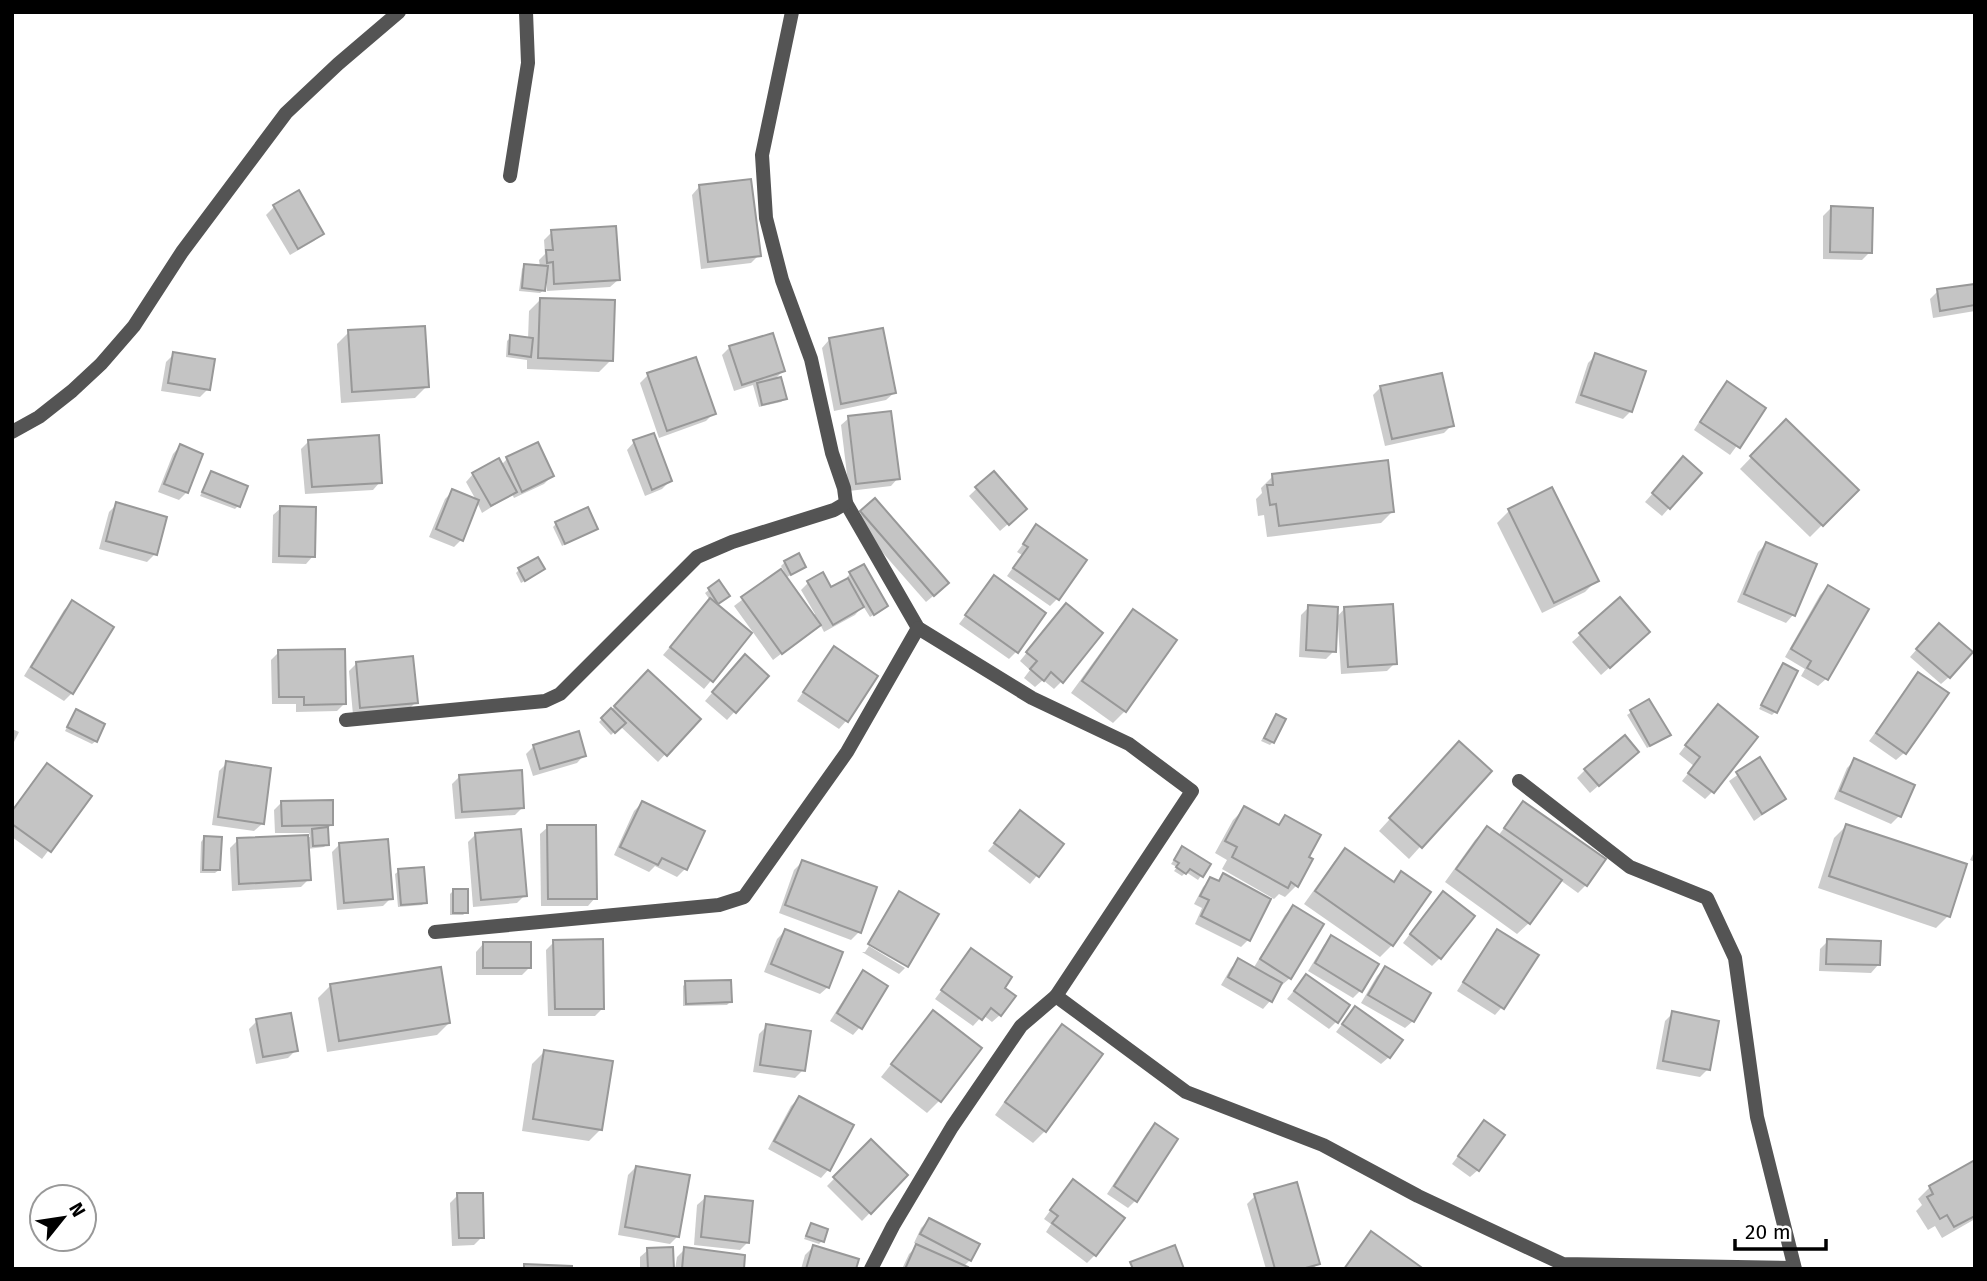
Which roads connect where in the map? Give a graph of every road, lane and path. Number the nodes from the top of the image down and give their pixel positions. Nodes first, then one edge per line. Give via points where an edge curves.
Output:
1 (399, 12) edge
2 (526, 12) edge
3 (792, 12) edge
4 (510, 176) dead end
5 (12, 432) edge
6 (846, 503) junction
7 (918, 628) junction
8 (346, 720) dead end
9 (1519, 781) dead end
10 (435, 932) dead end
11 (1056, 996) junction
12 (1794, 1268) edge
13 (871, 1269) edge

1 - 5 street via 286,113 182,252 134,326 101,363 39,417
2 - 4 street via 528,63
3 - 6 street via 762,155 766,218 782,280 811,359
6 - 7 street
6 - 8 street via 697,557 560,694 545,701
7 - 10 street via 847,752 744,897 719,905
7 - 11 street via 1032,698 1129,744 1192,791
9 - 12 street via 1630,867 1707,898 1735,958 1757,1117
11 - 12 street via 1186,1092 1323,1145 1563,1264
11 - 13 street via 1021,1026 967,1105

